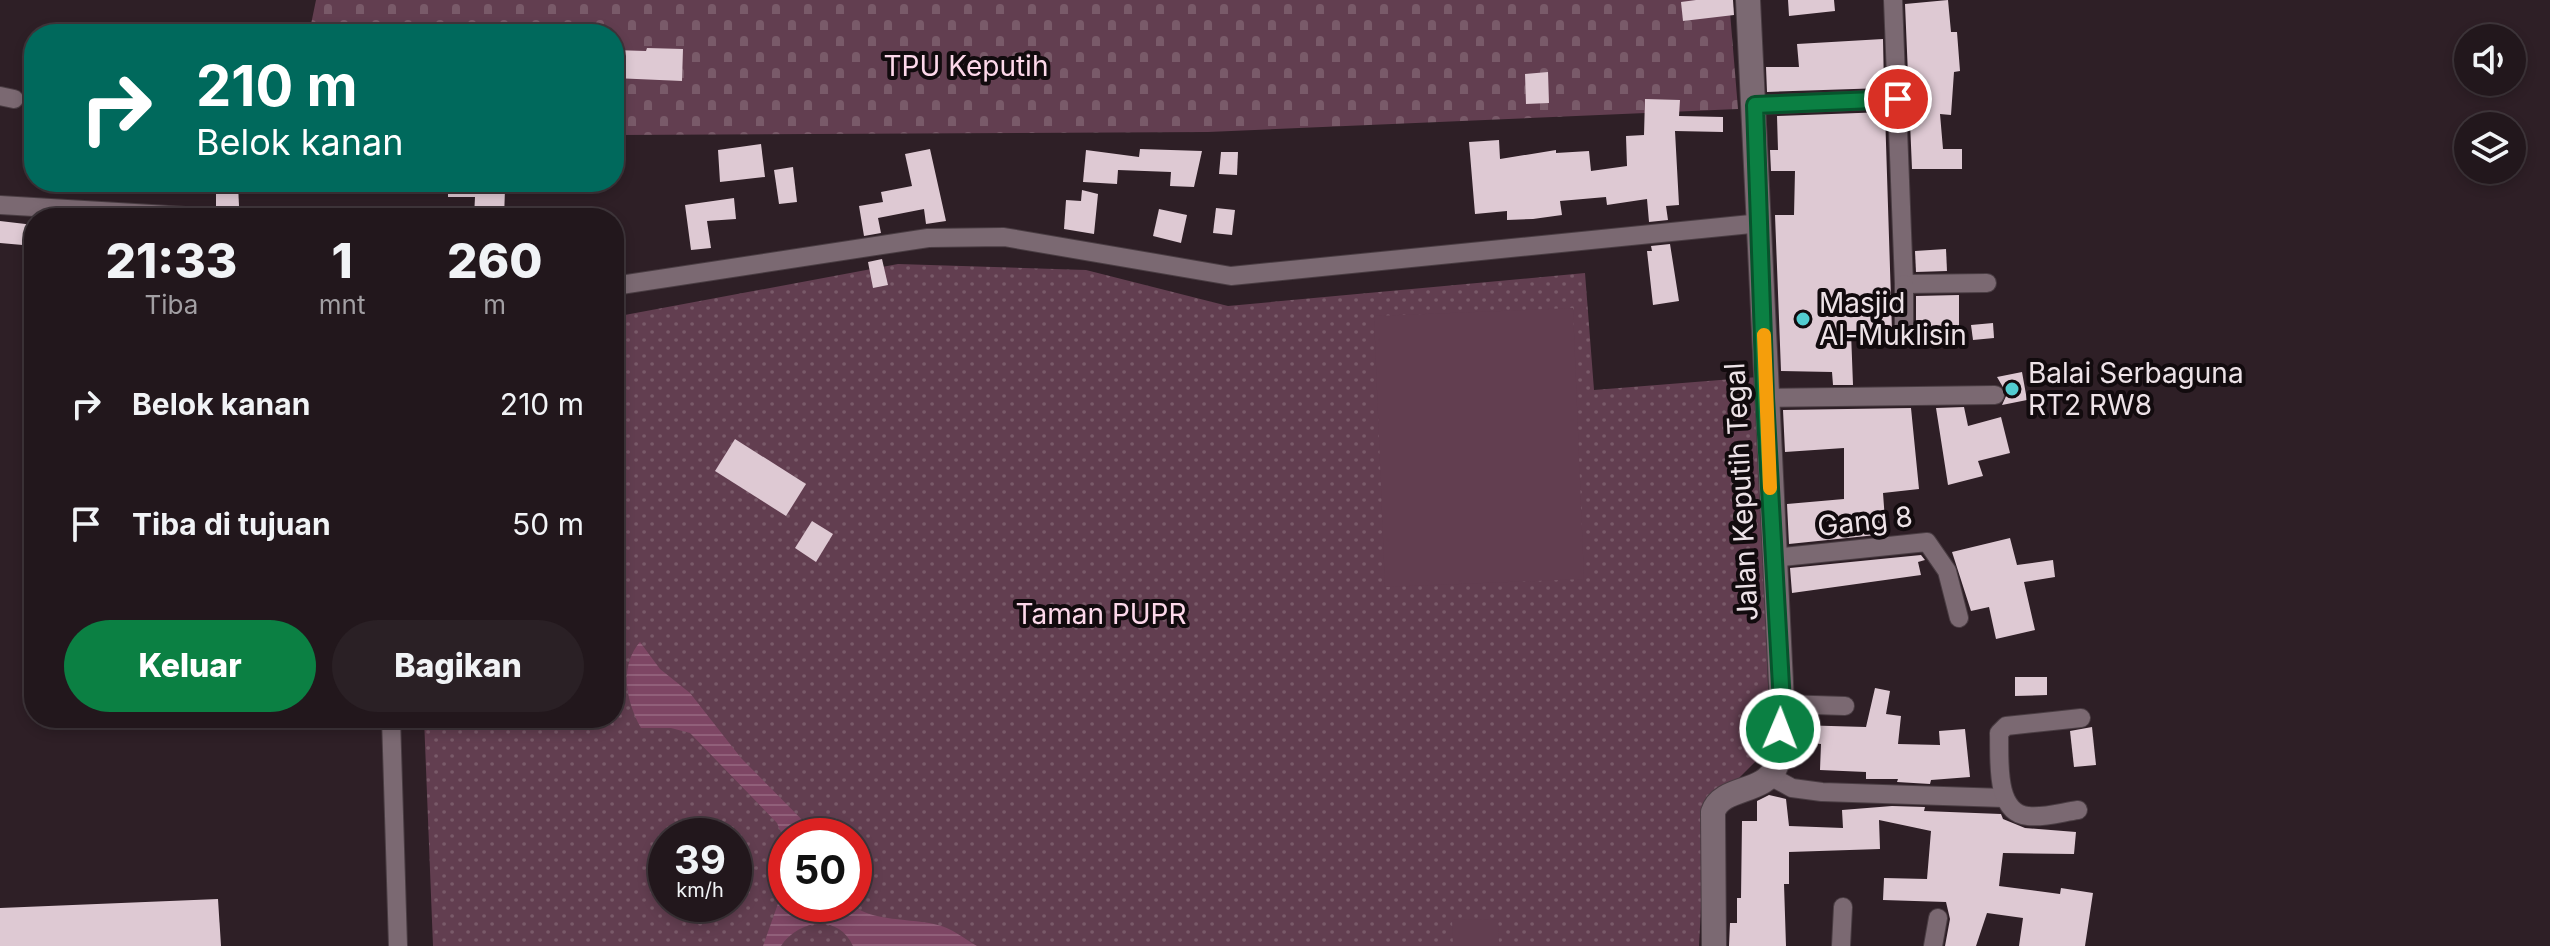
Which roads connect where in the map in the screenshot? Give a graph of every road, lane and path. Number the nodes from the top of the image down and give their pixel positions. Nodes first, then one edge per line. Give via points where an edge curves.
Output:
1 (1748, 0) edge
2 (1893, 0) edge
3 (1898, 99) junction
4 (1755, 105) junction
5 (0, 205) edge
6 (51, 208) edge
7 (1761, 223) junction
8 (1987, 283) dead end
9 (624, 284) edge
10 (1904, 284) junction
11 (1904, 337) dead end
12 (1995, 395) dead end
13 (1765, 398) junction
14 (1773, 558) junction
15 (1959, 618) dead end
16 (1782, 704) junction
17 (1845, 706) dead end
18 (2081, 718) dead end
19 (391, 728) edge
20 (1770, 776) junction
21 (2004, 798) junction
22 (2078, 810) dead end
23 (1843, 907) dead end
24 (1938, 918) dead end
25 (398, 946) edge
26 (1714, 946) edge
27 (1841, 946) edge
28 (1933, 946) edge

1 - 4 main road, Jalan Keputih Tegal
2 - 3 street
3 - 4 street
3 - 10 street
4 - 7 main road, Jalan Keputih Tegal
5 - 6 street
7 - 9 street via 1231,276 1004,237 928,238
7 - 13 main road, Jalan Keputih Tegal
8 - 10 street
10 - 11 street
12 - 13 street
13 - 14 main road, Jalan Keputih Tegal
14 - 15 street, Gang 8 via 1927,542 1947,571
14 - 16 main road, Jalan Keputih Tegal
16 - 17 street
16 - 20 main road, Jalan Keputih Tegal via 1776,765
18 - 21 street via 2001,728
19 - 25 street
20 - 21 street via 1792,788 1822,792
20 - 26 main road via 1715,806
21 - 22 street via 2029,816
23 - 27 street
24 - 28 street

